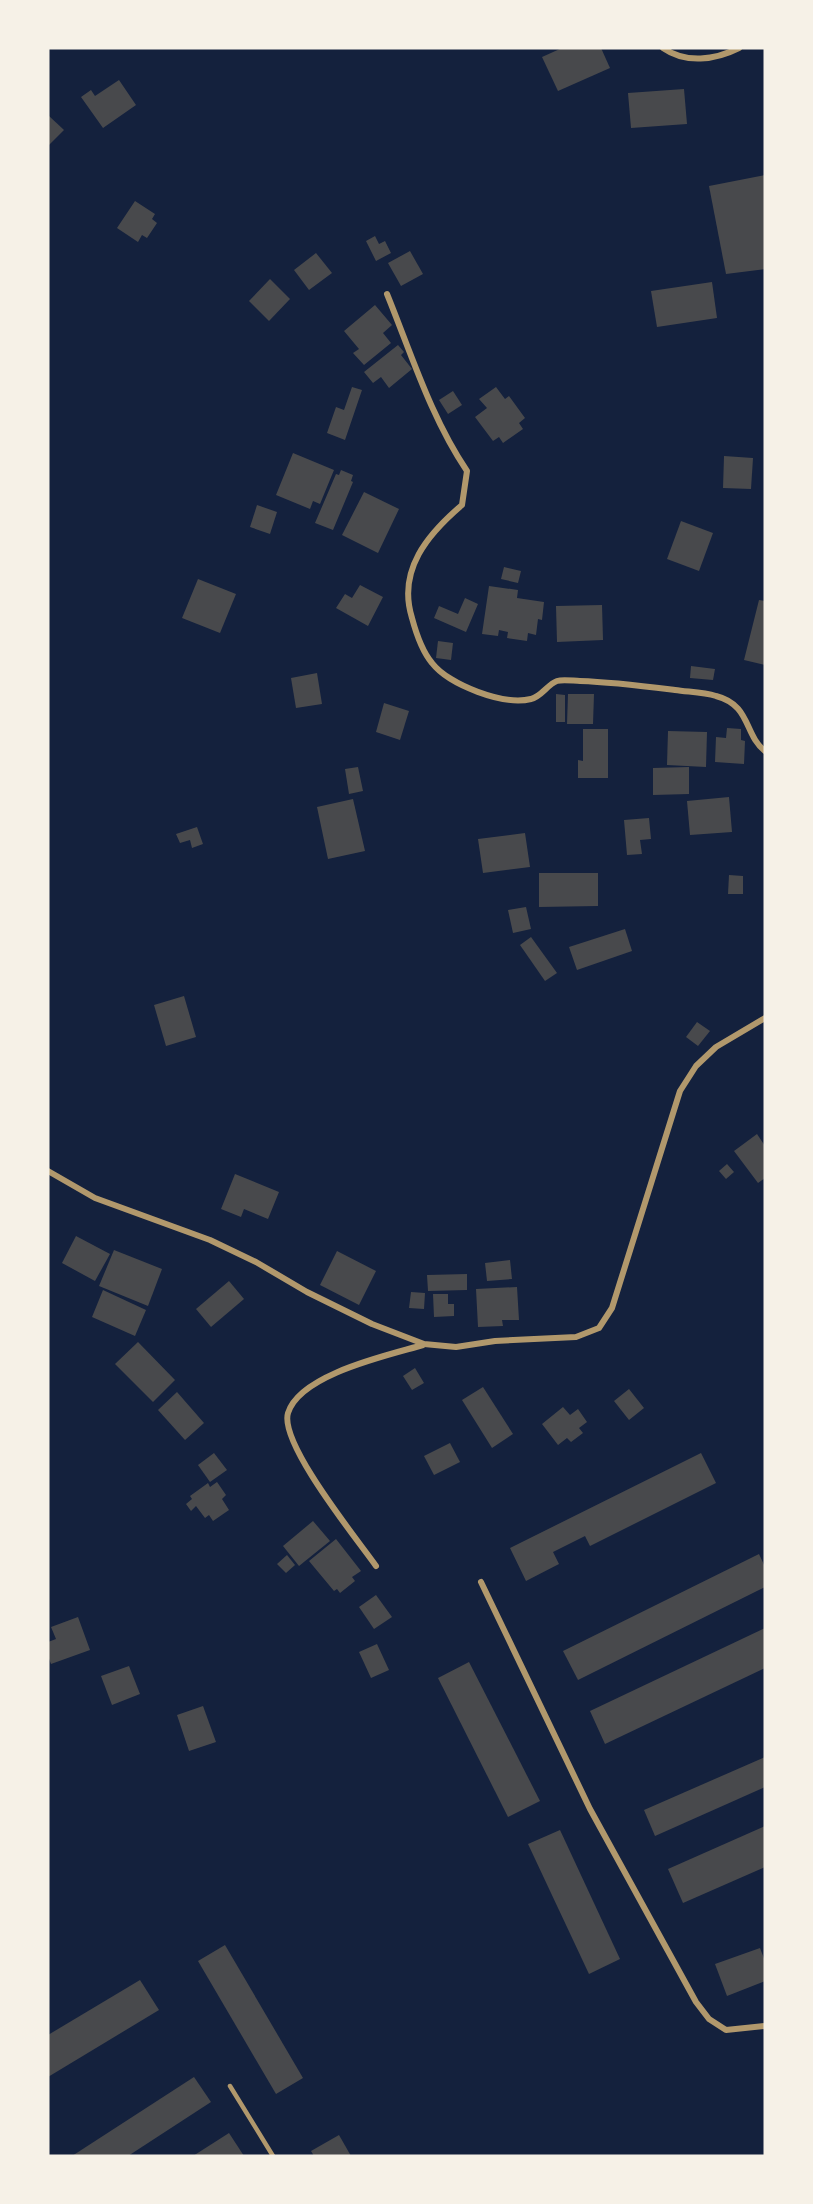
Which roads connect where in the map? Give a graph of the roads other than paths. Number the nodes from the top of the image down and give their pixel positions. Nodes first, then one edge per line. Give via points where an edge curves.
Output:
1 (663, 48) edge
2 (739, 48) edge
3 (387, 294) dead end
4 (765, 751) edge
5 (765, 1018) edge
6 (48, 1171) edge
7 (424, 1344) junction
8 (376, 1566) dead end
9 (481, 1582) dead end
10 (765, 2026) edge
11 (231, 2086) dead end
12 (273, 2156) edge

1 - 2 street via 680,57 699,59 725,55
3 - 4 street via 433,407 466,471 462,505 428,539 407,586 411,615 431,663 446,677 509,700 533,699 557,681 620,683 715,695 732,702 757,745
5 - 7 street via 716,1047 696,1066 680,1091 612,1308 599,1328 576,1337 456,1347
6 - 7 street via 95,1198 210,1240 372,1324
7 - 8 street via 327,1376 297,1398 288,1413 288,1428 304,1464
9 - 10 street via 590,1809 696,2002 709,2019 726,2030
11 - 12 lane

